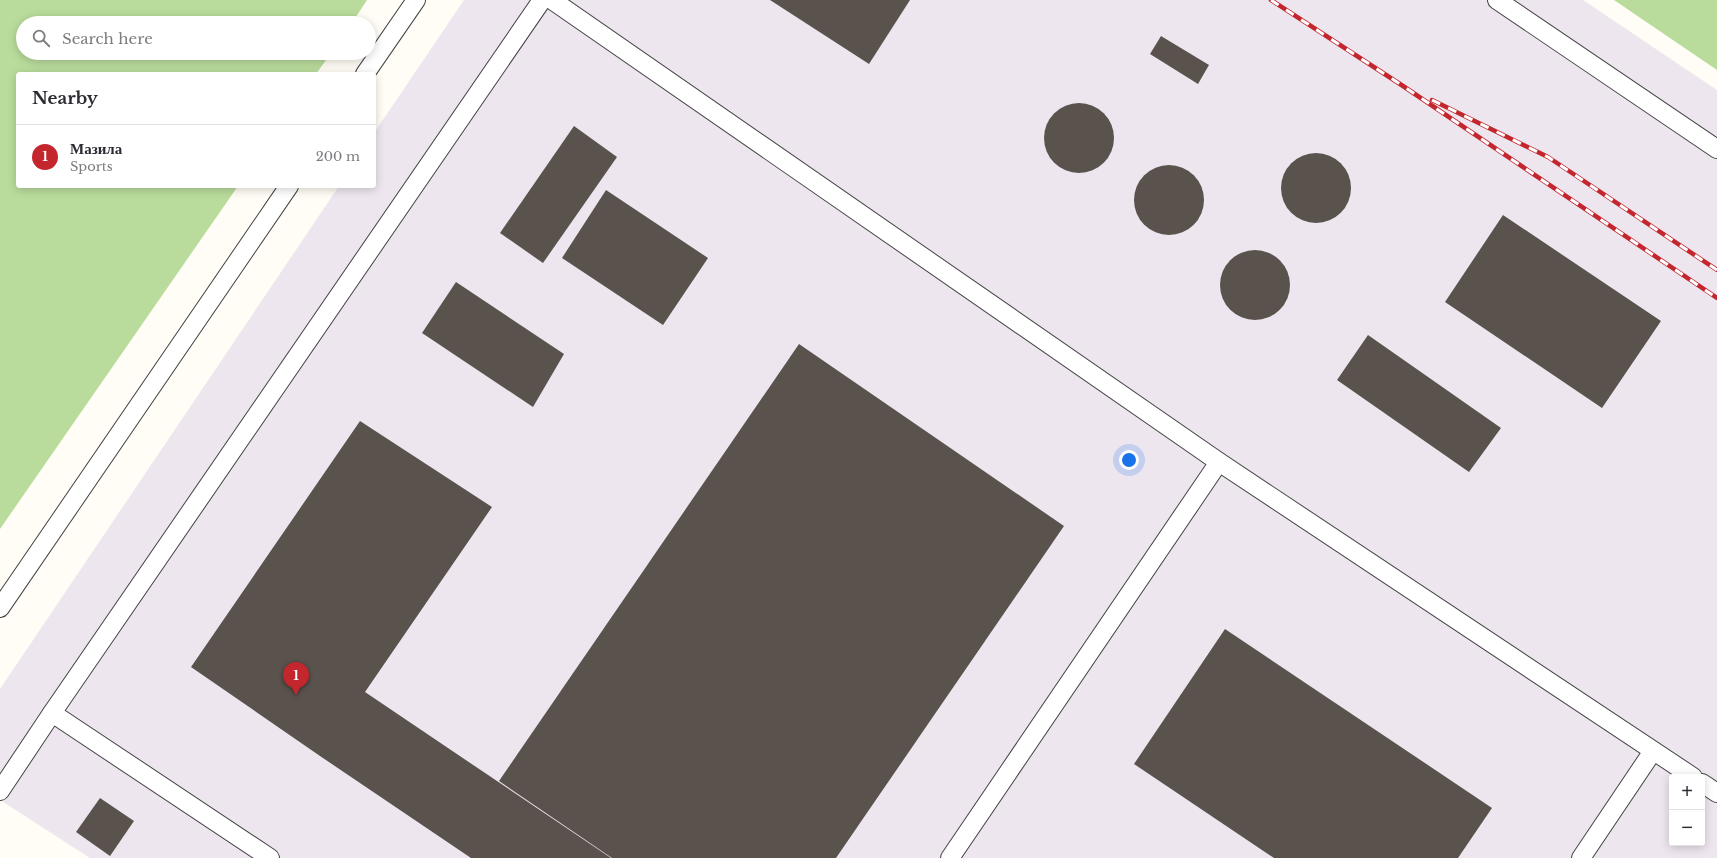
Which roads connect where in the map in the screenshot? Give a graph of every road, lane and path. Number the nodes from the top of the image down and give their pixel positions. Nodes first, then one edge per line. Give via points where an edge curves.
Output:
1 (416, 0) edge
2 (542, 0) edge
3 (552, 0) edge
4 (1497, 0) edge
5 (376, 58) edge
6 (375, 60) edge
7 (366, 72) edge
8 (1717, 149) edge
9 (288, 188) edge
10 (1219, 462) junction
11 (0, 608) edge
12 (52, 713) junction
13 (1653, 750) junction
14 (1689, 774) edge
15 (1705, 785) edge
16 (0, 791) edge
17 (1717, 793) edge
18 (270, 858) edge
19 (950, 858) edge
20 (1581, 858) edge

1 - 5 lane
2 - 12 lane
3 - 10 lane
4 - 8 lane
6 - 7 lane
9 - 11 lane
10 - 13 lane
10 - 19 lane
12 - 16 lane
12 - 18 lane
13 - 14 lane
13 - 20 lane
15 - 17 lane

